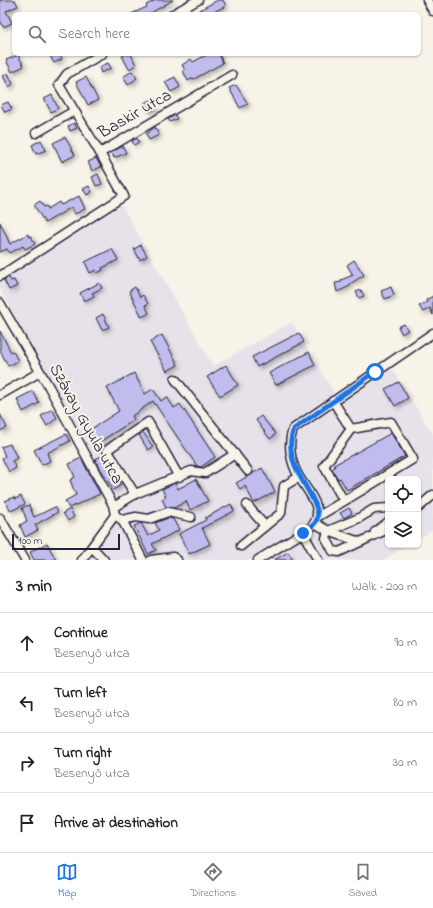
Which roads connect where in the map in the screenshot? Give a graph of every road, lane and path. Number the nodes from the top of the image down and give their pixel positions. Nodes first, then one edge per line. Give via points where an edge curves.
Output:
1 (198, 0) edge
2 (427, 0) edge
3 (433, 11) edge
4 (177, 12) edge
5 (98, 56) edge
6 (232, 75) dead end
7 (74, 111) junction
8 (36, 133) dead end
9 (100, 153) junction
10 (0, 276) edge
11 (0, 303) edge
12 (433, 333) edge
13 (40, 372) junction
14 (175, 379) dead end
15 (0, 395) edge
16 (334, 401) junction
17 (351, 429) junction
18 (234, 454) junction
19 (248, 471) dead end
20 (179, 477) junction
21 (299, 477) junction
22 (135, 494) junction
23 (433, 495) edge
24 (344, 501) junction
25 (248, 505) dead end
26 (421, 505) edge
27 (385, 508) edge
28 (117, 514) junction
29 (191, 517) dead end
30 (0, 518) edge
31 (316, 520) junction
32 (385, 524) edge
33 (265, 526) junction
34 (385, 530) edge
35 (328, 531) junction
36 (303, 533) junction
37 (372, 537) junction
38 (360, 542) junction
39 (241, 546) dead end
40 (92, 547) junction
41 (25, 560) edge
42 (82, 560) edge
43 (104, 560) edge
44 (143, 560) edge
45 (150, 560) edge
46 (177, 560) edge
47 (258, 560) edge
48 (318, 560) edge

1 - 4 street
2 - 3 street
5 - 7 street via 67,74 58,85
6 - 9 street, Baskir utca
7 - 8 street
7 - 9 street
9 - 10 street, Baskir utca via 124,196
11 - 13 street, Szávay Gyula utca
12 - 16 street
13 - 15 street
13 - 28 street, Szávay Gyula utca
14 - 18 street
16 - 17 street
16 - 21 street via 294,429 290,437 294,467
17 - 24 street via 324,466
17 - 24 street via 391,422 413,459
18 - 19 street
18 - 20 street via 205,473 191,471
20 - 22 street
20 - 22 street via 148,422 107,450
21 - 31 street via 313,498
21 - 33 street via 284,486 281,513
22 - 28 street
23 - 26 street
24 - 31 street
25 - 33 street
27 - 35 street via 374,509
28 - 29 street via 149,519 168,512
28 - 40 street
28 - 44 street, Szávay Gyula utca
30 - 41 street
31 - 35 street
31 - 36 street
32 - 37 street via 376,530
33 - 39 street
34 - 37 street
35 - 38 street
35 - 38 street via 326,538 333,551 342,552
36 - 47 street
36 - 48 street
37 - 38 street
40 - 42 street
40 - 43 street
45 - 46 street via 173,557

